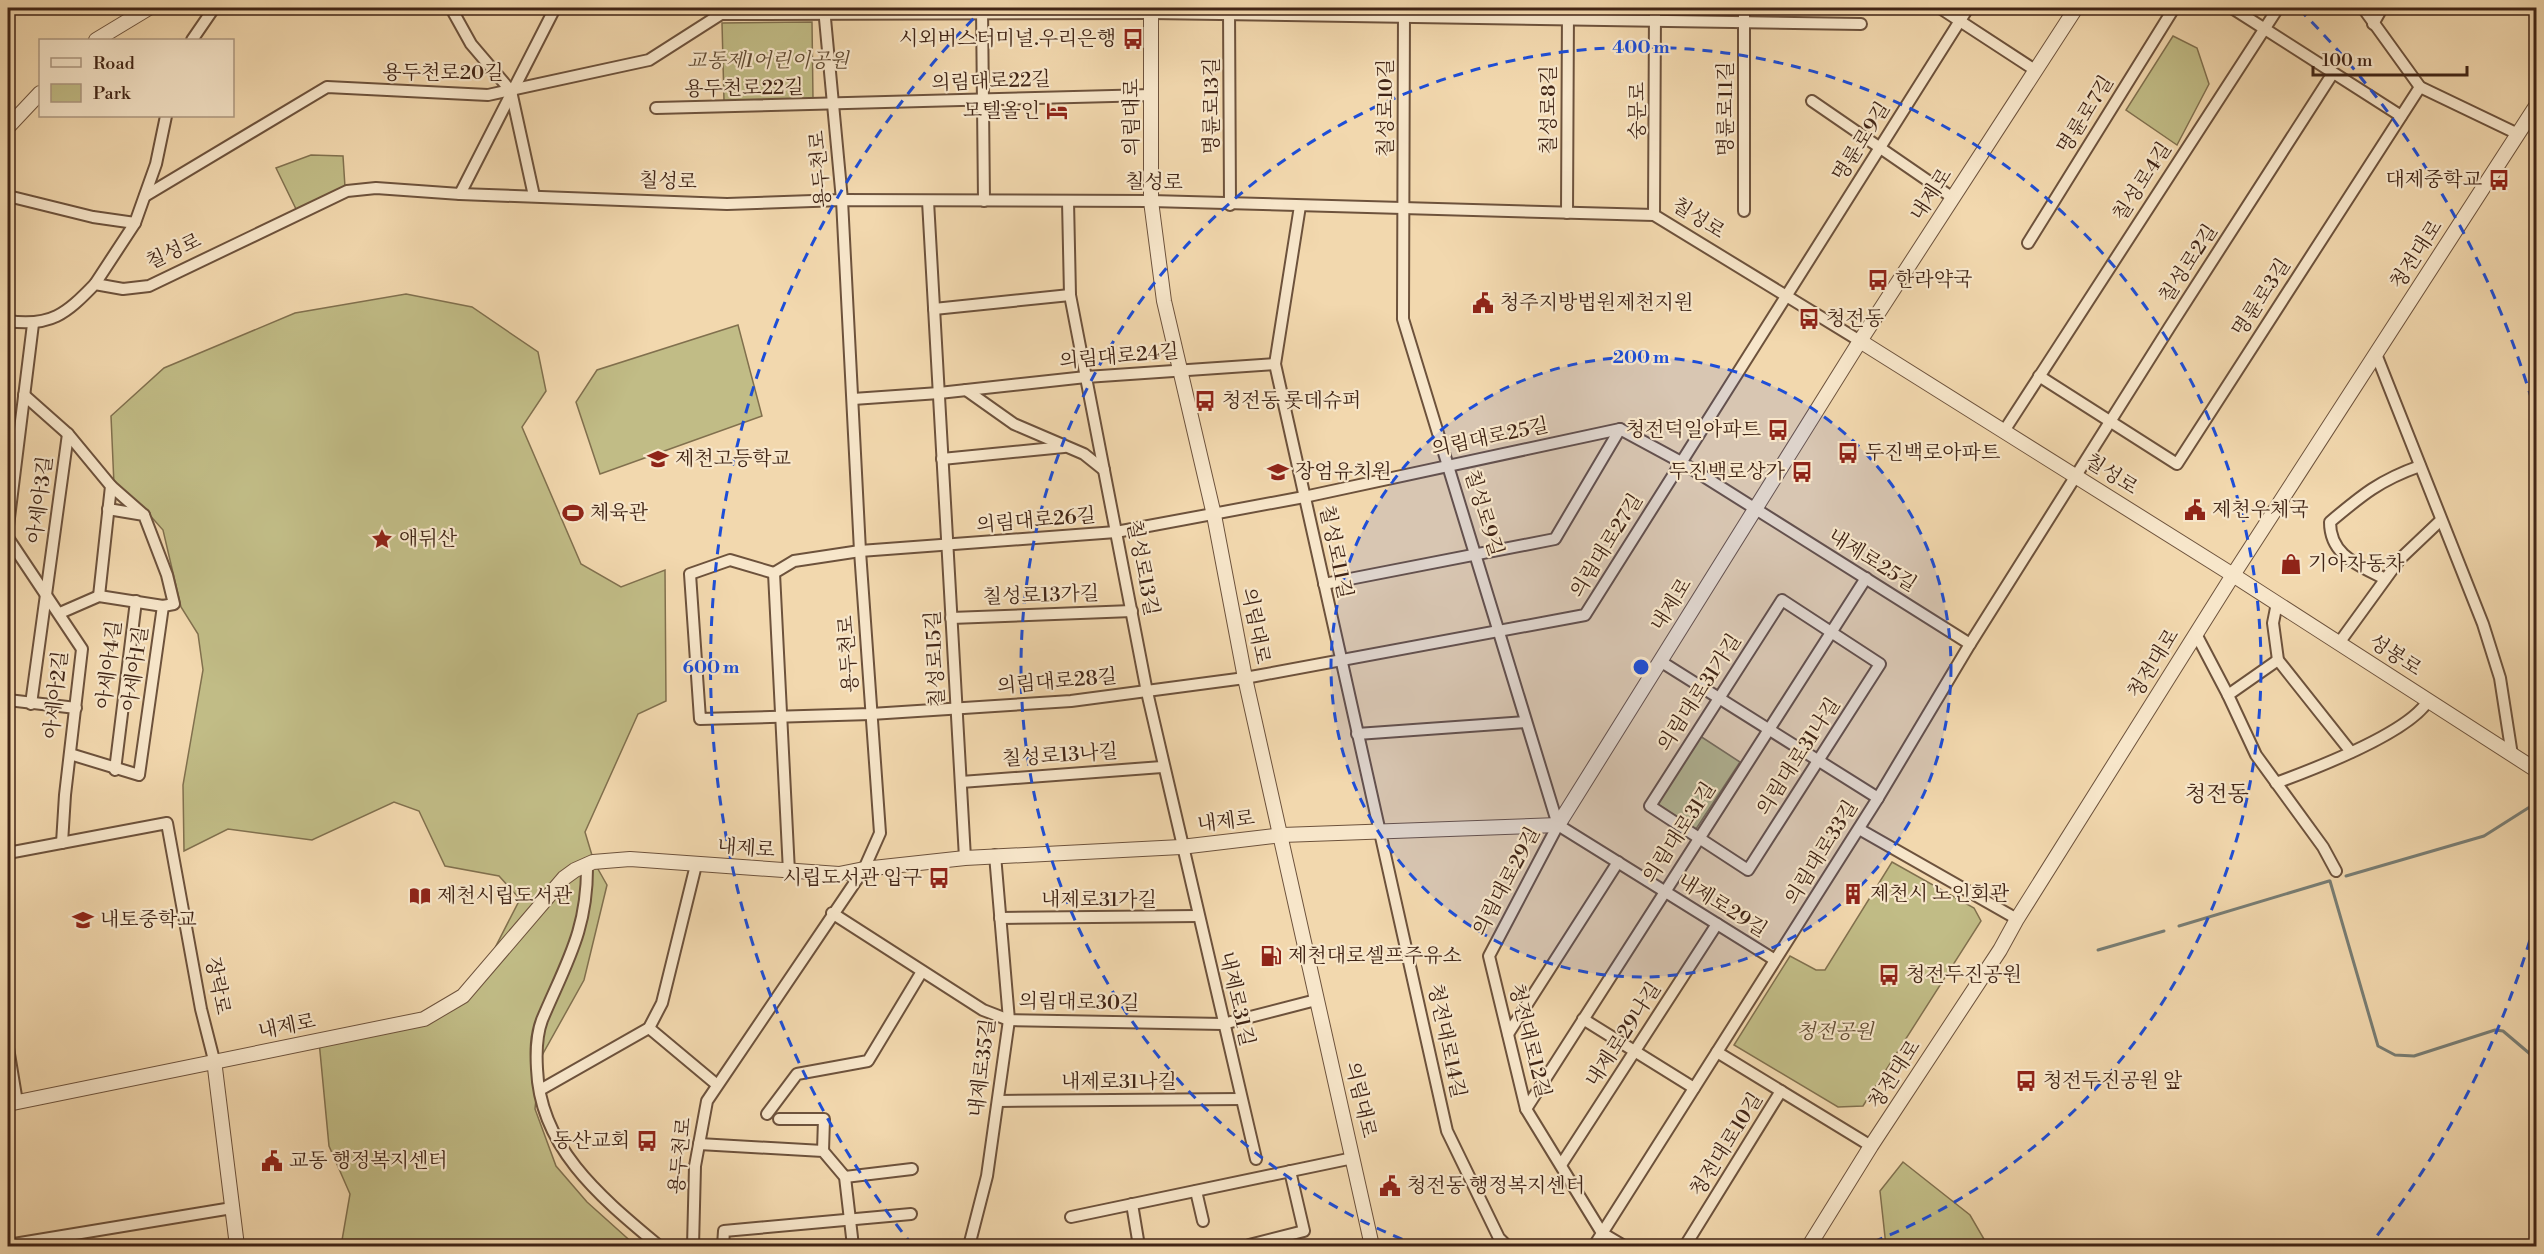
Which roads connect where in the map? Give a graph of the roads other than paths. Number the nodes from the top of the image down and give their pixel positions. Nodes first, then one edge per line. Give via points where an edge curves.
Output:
1 (146, 8) edge
2 (214, 8) edge
3 (451, 8) edge
4 (555, 8) edge
5 (1744, 8) edge
6 (1940, 8) edge
7 (1968, 8) edge
8 (2076, 8) edge
9 (2174, 8) edge
10 (2232, 8) edge
11 (2278, 8) edge
12 (2363, 8) edge
13 (2382, 8) edge
14 (825, 10) edge
15 (982, 10) edge
16 (1114, 10) edge
17 (1151, 10) edge
18 (1229, 11) edge
19 (1404, 12) edge
20 (1568, 13) edge
21 (1655, 13) edge
22 (1744, 21) junction
23 (1960, 21) junction
24 (1861, 24) dead end
25 (2373, 24) junction
26 (2265, 28) junction
27 (98, 39) edge
28 (193, 39) edge
29 (2035, 70) junction
30 (2333, 73) junction
31 (2420, 87) junction
32 (511, 91) junction
33 (39, 94) edge
34 (1151, 95) junction
35 (983, 100) junction
36 (1812, 101) dead end
37 (833, 105) junction
38 (2536, 106) edge
39 (656, 108) dead end
40 (2401, 116) junction
41 (166, 117) edge
42 (8, 127) edge
43 (2518, 134) junction
44 (1880, 148) junction
45 (460, 194) junction
46 (8, 196) edge
47 (146, 196) junction
48 (534, 196) junction
49 (1953, 198) junction
50 (842, 201) junction
51 (928, 201) junction
52 (984, 201) junction
53 (1068, 201) junction
54 (1151, 201) junction
55 (1230, 205) junction
56 (1300, 206) junction
57 (1405, 209) junction
58 (1743, 212) dead end
59 (1567, 213) junction
60 (1654, 215) junction
61 (135, 223) junction
62 (2028, 243) dead end
63 (95, 284) junction
64 (1070, 295) junction
65 (1786, 296) junction
66 (934, 309) junction
67 (8, 321) edge
68 (33, 324) junction
69 (1860, 341) junction
70 (2376, 354) junction
71 (1275, 364) junction
72 (1179, 370) junction
73 (2039, 376) junction
74 (1086, 377) junction
75 (966, 390) junction
76 (939, 393) junction
77 (24, 395) junction
78 (853, 399) junction
79 (2112, 423) junction
80 (1620, 429) junction
81 (2004, 431) junction
82 (68, 434) junction
83 (1068, 447) junction
84 (942, 459) junction
85 (1681, 462) junction
86 (1449, 466) junction
87 (2420, 466) junction
88 (1104, 470) junction
89 (2078, 477) junction
90 (111, 486) junction
91 (1305, 497) junction
92 (108, 509) junction
93 (1755, 509) junction
94 (144, 515) junction
95 (1214, 515) junction
96 (2441, 520) junction
97 (8, 526) edge
98 (1116, 532) junction
99 (8, 538) edge
100 (947, 546) junction
101 (860, 551) junction
102 (1476, 554) junction
103 (774, 573) junction
104 (2234, 575) junction
105 (1866, 578) junction
106 (2385, 579) junction
107 (1324, 584) junction
108 (47, 593) junction
109 (99, 596) junction
110 (136, 601) junction
111 (2277, 603) junction
112 (163, 606) junction
113 (1132, 610) junction
114 (60, 613) junction
115 (951, 618) junction
116 (1831, 632) junction
117 (1501, 633) junction
118 (2196, 634) junction
119 (2339, 643) junction
120 (1970, 644) junction
121 (1340, 660) junction
122 (2278, 660) junction
123 (1660, 661) junction
124 (1245, 678) junction
125 (1147, 692) junction
126 (2228, 695) junction
127 (1717, 697) junction
128 (8, 700) edge
129 (2428, 701) junction
130 (31, 704) junction
131 (956, 707) junction
132 (76, 708) junction
133 (871, 714) junction
134 (781, 718) junction
135 (1526, 722) junction
136 (1768, 729) junction
137 (1357, 734) junction
138 (2351, 752) junction
139 (70, 754) junction
140 (2512, 755) junction
141 (1818, 760) junction
142 (1162, 767) junction
143 (115, 770) junction
144 (2536, 770) edge
145 (961, 782) junction
146 (2276, 783) junction
147 (1878, 798) junction
148 (1558, 825) junction
149 (1859, 829) junction
150 (1378, 833) junction
151 (1282, 835) junction
152 (1698, 839) junction
153 (62, 843) junction
154 (1181, 847) junction
155 (8, 853) edge
156 (995, 855) junction
157 (965, 858) junction
158 (1618, 862) junction
159 (587, 864) junction
160 (696, 865) junction
161 (864, 869) junction
162 (2336, 871) dead end
163 (789, 872) junction
164 (1663, 890) junction
165 (832, 913) junction
166 (1198, 916) junction
167 (1000, 918) junction
168 (2017, 919) junction
169 (1717, 924) junction
170 (1489, 956) joint
171 (1775, 960) junction
172 (921, 973) junction
173 (1316, 1000) junction
174 (1583, 1018) junction
175 (1010, 1020) junction
176 (1223, 1024) junction
177 (649, 1028) junction
178 (1508, 1034) junction
179 (8, 1048) edge
180 (1634, 1051) junction
181 (1717, 1052) junction
182 (214, 1060) junction
183 (716, 1084) junction
184 (1694, 1088) junction
185 (540, 1090) junction
186 (1781, 1091) junction
187 (1241, 1100) junction
188 (998, 1101) junction
189 (12, 1103) edge
190 (1526, 1108) junction
191 (767, 1114) dead end
192 (779, 1119) dead end
193 (699, 1144) junction
194 (1871, 1146) junction
195 (823, 1151) junction
196 (1353, 1158) junction
197 (1256, 1159) dead end
198 (1560, 1165) junction
199 (912, 1169) dead end
200 (1290, 1171) junction
201 (845, 1177) junction
202 (1196, 1191) junction
203 (1132, 1204) junction
204 (232, 1208) junction
205 (911, 1214) dead end
206 (1071, 1217) dead end
207 (850, 1221) junction
208 (1203, 1221) dead end
209 (1602, 1233) junction
210 (8, 1245) edge
211 (1249, 1245) edge
212 (237, 1246) edge
213 (659, 1246) edge
214 (693, 1246) edge
215 (723, 1246) edge
216 (853, 1246) edge
217 (969, 1246) edge
218 (1139, 1246) edge
219 (1372, 1246) edge
220 (1507, 1246) edge
221 (1594, 1246) edge
222 (1624, 1246) edge
223 (1685, 1246) edge
224 (1809, 1246) edge

1 - 27 street
2 - 28 street
3 - 32 street via 471,44
4 - 32 street
5 - 22 street, 명륜로11길
6 - 23 street
7 - 23 street, 명륜로9길
8 - 29 street, 내제로
9 - 62 street, 명륜로7길
10 - 26 street
11 - 26 street, 칠성로4길
12 - 25 street
13 - 25 street
14 - 15 street, 용두천로20길
14 - 32 street, 용두천로20길 via 721,14 649,60
14 - 37 street, 용두천로
15 - 16 street, 용두천로20길
15 - 35 street
16 - 17 street, 용두천로20길
17 - 18 street, 용두천로20길
17 - 34 street, 의림대로
18 - 19 street, 용두천로20길
18 - 55 street, 명륜로13길
19 - 20 street, 용두천로20길
19 - 57 street, 칠성로10길
20 - 21 street, 용두천로20길
20 - 59 street, 칠성로8길
21 - 22 street, 용두천로20길
21 - 60 street, 숭문로
22 - 24 street, 용두천로20길
22 - 58 street, 명륜로11길
23 - 29 street
23 - 44 street, 명륜로9길
25 - 31 street
26 - 30 street
26 - 73 street, 칠성로4길
29 - 49 street, 내제로
30 - 40 street
30 - 79 street, 칠성로2길
31 - 40 street, 명륜로3길
31 - 43 street
32 - 45 street
32 - 47 street, 용두천로20길 via 488,95 327,87
32 - 48 street
33 - 42 street
34 - 35 street, 의림대로22길
34 - 54 street, 의림대로
35 - 37 street, 의림대로22길
35 - 52 street
36 - 44 street
37 - 39 street, 용두천로22길
37 - 50 street, 용두천로
38 - 43 street, 청전대로
40 - 79 street, 명륜로3길 via 2177,464
41 - 47 street
43 - 70 street, 청전대로
44 - 49 street
44 - 65 street, 명륜로9길
45 - 48 street, 칠성로
45 - 63 street, 칠성로 via 376,188 347,191 149,286 123,289
46 - 61 street
47 - 61 street
48 - 50 street, 칠성로 via 727,204
49 - 69 street, 내제로
50 - 51 street, 칠성로
50 - 78 street, 용두천로
51 - 52 street, 칠성로
51 - 66 street, 칠성로15길
52 - 53 street, 칠성로
53 - 54 street, 칠성로
53 - 64 street, 칠성로13길
54 - 55 street, 칠성로
54 - 72 street, 의림대로 via 1164,301
55 - 56 street, 칠성로
56 - 57 street, 칠성로
56 - 71 street, 칠성로11길
57 - 59 street, 칠성로
57 - 86 street, 칠성로9길 via 1403,319
59 - 60 street, 칠성로
60 - 65 street, 칠성로
61 - 63 street
63 - 68 street via 73,307
64 - 66 street
64 - 74 street, 칠성로13길
65 - 69 street, 칠성로
65 - 85 street, 의림대로27길
66 - 76 street, 칠성로15길
67 - 68 street
68 - 77 street
69 - 81 street, 칠성로
69 - 93 street, 내제로
70 - 87 street
70 - 104 street, 청전대로
71 - 72 street, 의림대로24길
71 - 91 street, 칠성로11길
72 - 74 street, 의림대로24길
72 - 95 street, 의림대로
73 - 79 street
73 - 81 street, 칠성로4길
74 - 75 street, 의림대로24길
74 - 88 street, 칠성로13길
75 - 76 street, 의림대로24길
75 - 83 street via 1014,424
76 - 78 street, 의림대로24길
76 - 84 street, 칠성로15길
77 - 82 street
77 - 97 street
78 - 101 street, 용두천로
79 - 89 street, 칠성로2길
80 - 85 street
80 - 86 street, 의림대로25길
80 - 102 street via 1555,539
81 - 89 street, 칠성로
82 - 90 street
82 - 108 street, 아세아3길
83 - 84 street
83 - 88 street
84 - 100 street, 칠성로15길
85 - 93 street
85 - 117 street, 의림대로27길 via 1585,615
86 - 91 street, 의림대로25길
86 - 102 street, 칠성로9길
87 - 96 street
87 - 106 street via 2371,487 2330,522 2330,536 2340,553
88 - 98 street, 칠성로13길
89 - 104 street, 칠성로
89 - 120 street, 의림대로33길
90 - 92 street
90 - 94 street
91 - 95 street, 의림대로25길
91 - 107 street, 칠성로11길
92 - 94 street
92 - 109 street, 아세아4길
93 - 105 street, 내제로25길
93 - 123 street, 내제로
94 - 112 street, 아세아1길 via 174,604
95 - 98 street, 의림대로26길
95 - 124 street, 의림대로
96 - 106 street
96 - 140 street via 2500,678
98 - 100 street, 의림대로26길
98 - 113 street, 칠성로13길
99 - 108 street, 아세아2길
100 - 101 street, 의림대로26길
100 - 115 street, 칠성로15길
101 - 103 street, 의림대로26길 via 794,561
101 - 133 street, 용두천로
102 - 107 street
102 - 117 street, 칠성로9길
103 - 134 street
103 - 134 street, 의림대로28길 via 730,561 690,574 700,719
104 - 111 street, 성봉로
104 - 118 street, 청전대로
105 - 116 street, 의림대로31길
105 - 120 street, 내제로25길
106 - 119 street
107 - 121 street, 칠성로11길
108 - 114 street, 아세아2길
108 - 130 street, 아세아3길
109 - 110 street, 아세아4길
109 - 114 street, 아세아4길
110 - 112 street
110 - 143 street, 아세아4길
111 - 119 street, 성봉로
111 - 122 street via 2273,623
112 - 143 street, 아세아1길 via 141,769 137,775
113 - 115 street, 칠성로13가길
113 - 125 street, 칠성로13길
114 - 132 street, 아세아2길 via 82,649
115 - 131 street, 칠성로15길
116 - 127 street, 의림대로31가길 via 1782,600
116 - 136 street, 의림대로31길
116 - 141 street, 의림대로31나길 via 1880,664
117 - 121 street, 의림대로27길
117 - 135 street, 칠성로9길
118 - 126 street
118 - 168 street, 청전대로
119 - 129 street, 성봉로
120 - 147 street, 의림대로33길
121 - 124 street, 의림대로27길
121 - 137 street, 칠성로11길
122 - 126 street
122 - 138 street
123 - 127 street
123 - 148 street, 내제로
124 - 125 street, 의림대로28길
124 - 151 street, 의림대로
125 - 131 street, 의림대로28길 via 1071,701
125 - 142 street, 칠성로13길
126 - 146 street via 2256,754
127 - 136 street
127 - 152 street, 의림대로31가길 via 1650,806
128 - 130 street
129 - 138 street via 2420,714
129 - 140 street, 성봉로
130 - 132 street
131 - 133 street, 의림대로28길
131 - 145 street, 칠성로15길
132 - 139 street, 아세아2길
133 - 134 street, 의림대로28길
133 - 161 street, 용두천로 via 880,833
134 - 163 street
135 - 137 street
135 - 148 street, 칠성로9길
136 - 141 street
136 - 152 street, 의림대로31길
137 - 150 street, 칠성로11길
138 - 146 street
139 - 143 street
139 - 153 street, 아세아2길
140 - 144 street, 성봉로
141 - 147 street
141 - 152 street, 의림대로31나길 via 1748,870
142 - 145 street, 칠성로13나길
142 - 154 street, 칠성로13길
145 - 157 street, 칠성로15길
146 - 162 street
147 - 149 street, 의림대로33길
148 - 150 street, 내제로
148 - 158 street, 내제로29길
148 - 170 street, 의림대로29길
149 - 168 street
149 - 171 street, 의림대로33길
150 - 151 street, 내제로
150 - 220 street, 청전대로14길 via 1447,1131 1499,1238
151 - 154 street, 내제로
151 - 173 street, 의림대로
152 - 164 street, 의림대로31길
153 - 155 street, 장락로
153 - 182 street, 장락로 via 167,823
154 - 156 street, 내제로
154 - 166 street, 내제로31길
156 - 157 street, 내제로
156 - 167 street, 내제로35길
157 - 161 street, 내제로
158 - 164 street, 내제로29길
158 - 178 street
159 - 160 street, 내제로 via 630,859
159 - 182 street, 내제로 via 564,878 479,979 441,1011 399,1026
159 - 185 street via 588,893 581,927 536,1045
160 - 163 street, 내제로
160 - 177 street via 662,1003
161 - 163 street, 내제로 via 839,874
161 - 165 street, 용두천로
164 - 169 street, 내제로29길
164 - 174 street, 의림대로31길
165 - 172 street, 의림대로30길
165 - 183 street, 용두천로
166 - 167 street, 내제로31가길
166 - 176 street, 내제로31길
167 - 175 street, 내제로35길
168 - 194 street, 청전대로
169 - 171 street, 내제로29길
169 - 180 street, 내제로29나길
170 - 178 street, 청전대로12길
171 - 181 street, 의림대로33길
172 - 175 street, 의림대로30길 via 983,1010
172 - 191 street via 868,1061 797,1074
173 - 176 street, 의림대로30길
173 - 196 street, 의림대로
174 - 180 street
174 - 190 street, 의림대로31길
175 - 176 street, 의림대로30길
175 - 188 street, 내제로35길
176 - 187 street, 내제로31길
177 - 183 street
177 - 185 street
178 - 190 street, 청전대로12길
179 - 189 street
180 - 184 street
180 - 198 street, 내제로29나길
181 - 184 street, 의림대로33길
181 - 186 street
182 - 189 street, 내제로
182 - 204 street, 장락로
183 - 193 street, 용두천로 via 707,1101
184 - 209 street, 의림대로33길
185 - 213 street via 553,1135 566,1158 603,1198
186 - 194 street, 청전대로10길
186 - 223 street, 청전대로10길
187 - 188 street, 내제로31나길
187 - 197 street, 내제로31길
188 - 217 street, 내제로35길 via 987,1176
190 - 198 street, 청전대로12길
192 - 195 street via 824,1119
193 - 195 street
193 - 214 street, 용두천로
194 - 224 street, 청전대로
195 - 201 street
196 - 200 street
196 - 219 street, 의림대로
198 - 209 street, 청전대로12길
199 - 201 street
200 - 202 street
200 - 211 street via 1304,1231
201 - 207 street
202 - 203 street
202 - 208 street
203 - 206 street
203 - 218 street
204 - 210 street
204 - 212 street, 장락로
205 - 207 street
207 - 215 street via 724,1232
207 - 216 street
209 - 221 street, 의림대로33길
209 - 222 street, 청전대로12길

